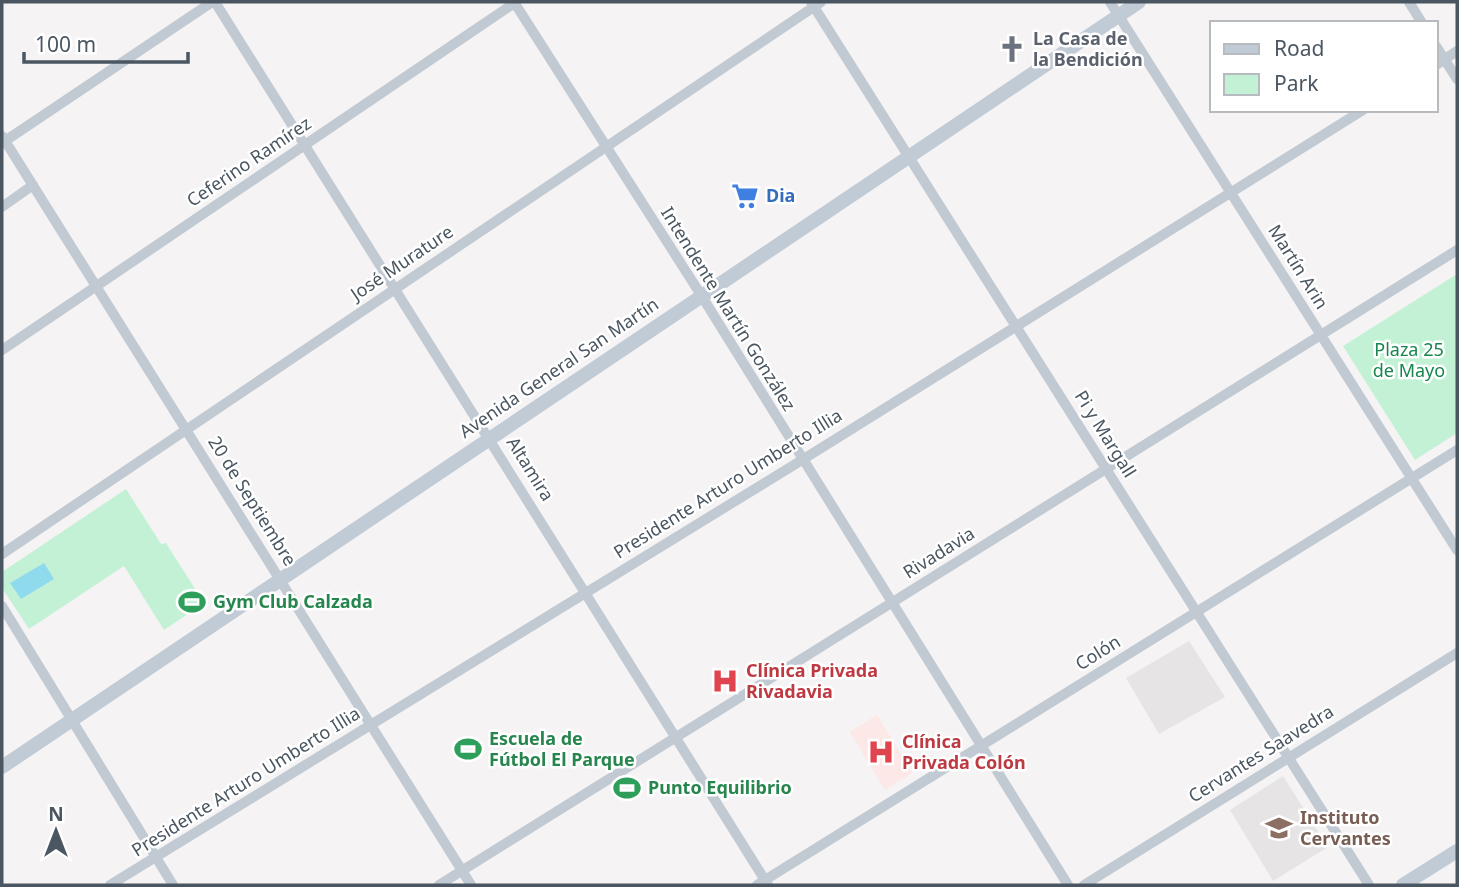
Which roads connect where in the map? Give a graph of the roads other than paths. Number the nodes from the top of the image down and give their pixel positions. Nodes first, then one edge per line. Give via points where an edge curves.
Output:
1 (213, 2) edge
2 (515, 2) edge
3 (1110, 2) edge
4 (1139, 2) edge
5 (1409, 2) edge
6 (816, 3) edge
7 (1118, 15) junction
8 (1421, 21) edge
9 (1457, 51) edge
10 (1440, 62) edge
11 (1457, 79) edge
12 (1360, 112) edge
13 (4, 138) edge
14 (305, 146) junction
15 (605, 147) junction
16 (909, 156) junction
17 (33, 184) junction
18 (1230, 192) junction
19 (2, 206) edge
20 (1457, 250) edge
21 (97, 286) junction
22 (395, 289) junction
23 (701, 295) junction
24 (1015, 325) junction
25 (1320, 335) junction
26 (2, 350) edge
27 (186, 429) junction
28 (490, 439) junction
29 (1457, 450) edge
30 (802, 460) junction
31 (1107, 470) junction
32 (1413, 479) junction
33 (1457, 550) edge
34 (2, 554) edge
35 (281, 580) junction
36 (587, 592) junction
37 (893, 602) junction
38 (2, 606) edge
39 (1198, 612) junction
40 (1457, 653) edge
41 (73, 720) junction
42 (372, 725) junction
43 (677, 737) junction
44 (983, 746) junction
45 (1289, 757) junction
46 (2, 768) edge
47 (1457, 851) edge
48 (156, 858) junction
49 (462, 871) junction
50 (764, 884) edge
51 (110, 885) edge
52 (173, 885) edge
53 (439, 885) edge
54 (471, 885) edge
55 (1068, 885) edge
56 (1084, 885) edge
57 (1369, 885) edge
58 (1403, 885) edge

1 - 13 street
1 - 14 street, Altamira
2 - 14 street, Ceferino Ramírez
2 - 15 street, Intendente Martín González
3 - 7 street, Martín Arin
4 - 7 main road, Avenida General San Martín
5 - 8 street
6 - 15 street, José Murature
6 - 16 street, Pi y Margall
7 - 16 main road, Avenida General San Martín
7 - 18 street, Martín Arin
9 - 10 street
10 - 11 street
12 - 18 street, Presidente Arturo Umberto Illia
13 - 17 street, 20 de Septiembre
14 - 21 street, Ceferino Ramírez
14 - 22 street, Altamira
15 - 22 street, José Murature
15 - 23 street, Intendente Martín González
16 - 23 main road, Avenida General San Martín
16 - 24 street, Pi y Margall
17 - 19 street
17 - 21 street, 20 de Septiembre
18 - 24 street, Presidente Arturo Umberto Illia
18 - 25 street, Martín Arin
20 - 25 street, Rivadavia
21 - 26 street, Ceferino Ramírez
21 - 27 street, 20 de Septiembre
22 - 27 street, José Murature
22 - 28 street, Altamira
23 - 28 main road, Avenida General San Martín
23 - 30 street, Intendente Martín González
24 - 30 street, Presidente Arturo Umberto Illia
24 - 31 street, Pi y Margall
25 - 31 street, Rivadavia
25 - 32 street, Martín Arin
27 - 34 street, José Murature
27 - 35 street, 20 de Septiembre
28 - 35 main road, Avenida General San Martín
28 - 36 street, Altamira
29 - 32 street, Colón
30 - 36 street, Presidente Arturo Umberto Illia
30 - 37 street, Intendente Martín González
31 - 37 street, Rivadavia
31 - 39 street, Pi y Margall
32 - 33 street, Martín Arin
32 - 39 street, Colón
35 - 41 main road, Avenida General San Martín
35 - 42 street, 20 de Septiembre
36 - 42 street, Presidente Arturo Umberto Illia
36 - 43 street, Altamira
37 - 43 street, Rivadavia
37 - 44 street, Intendente Martín González
38 - 41 street
39 - 44 street, Colón
39 - 45 street, Pi y Margall
40 - 45 street, Cervantes Saavedra
41 - 46 main road, Avenida General San Martín
41 - 48 street
42 - 48 street, Presidente Arturo Umberto Illia
42 - 49 street, 20 de Septiembre
43 - 49 street, Rivadavia
43 - 50 street, Altamira
44 - 50 street, Colón
44 - 55 street, Intendente Martín González
45 - 56 street, Cervantes Saavedra
45 - 57 street, Pi y Margall
47 - 58 main road
48 - 51 street, Presidente Arturo Umberto Illia
48 - 52 street
49 - 53 street, Rivadavia
49 - 54 street, 20 de Septiembre

